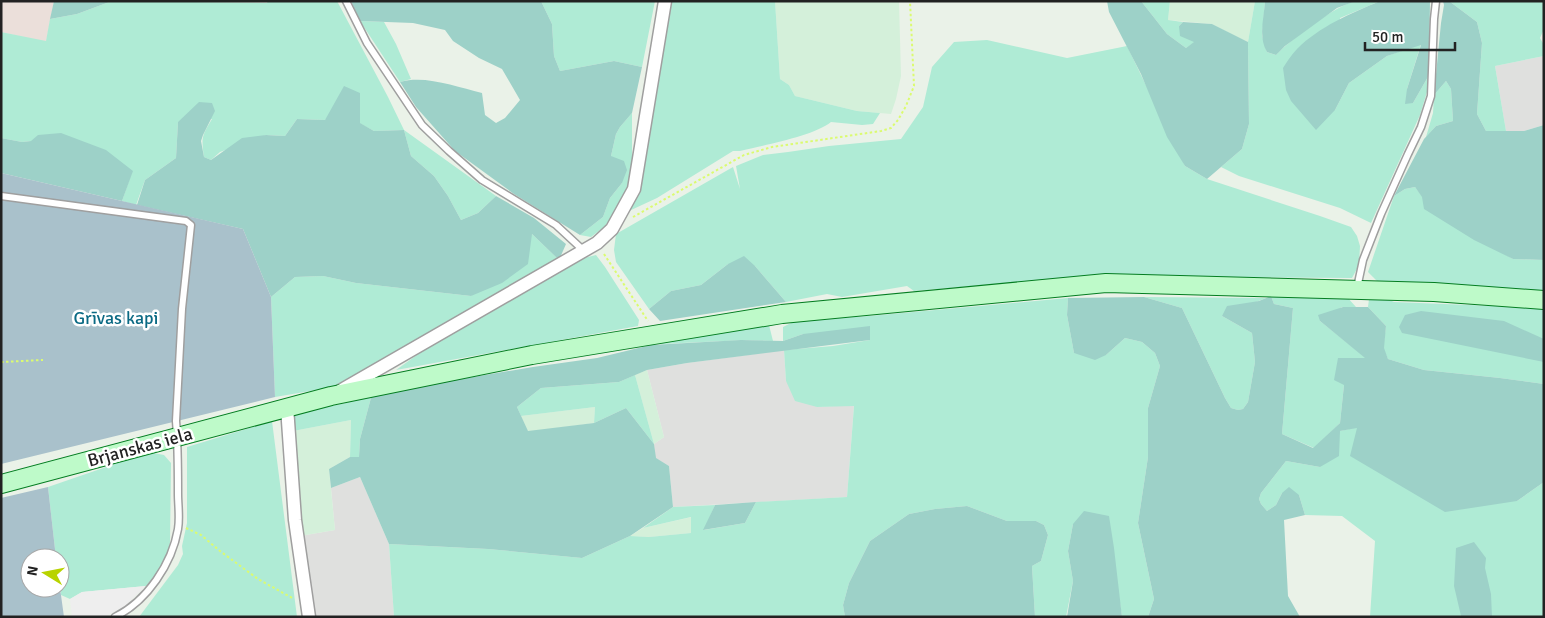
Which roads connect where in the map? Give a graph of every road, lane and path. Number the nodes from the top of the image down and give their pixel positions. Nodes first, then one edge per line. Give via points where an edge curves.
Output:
1 (346, 1) edge
2 (664, 1) edge
3 (910, 1) edge
4 (1436, 1) edge
5 (1, 196) edge
6 (612, 229) junction
7 (597, 243) junction
8 (583, 250) junction
9 (1356, 289) junction
10 (1544, 300) edge
11 (656, 334) junction
12 (43, 360) dead end
13 (1, 362) edge
14 (331, 396) junction
15 (283, 408) junction
16 (178, 437) junction
17 (1, 484) edge
18 (179, 528) junction
19 (309, 615) edge
20 (115, 617) edge

1 - 8 lane via 368,43 422,125 482,180 556,225
2 - 6 street via 634,189
3 - 6 path via 914,86 892,128 772,147 744,155
4 - 9 lane via 1431,96 1422,127 1363,260
5 - 16 lane via 186,221 191,225 182,309
6 - 7 street
7 - 8 street
7 - 11 path
8 - 14 street
9 - 10 main road, Brjanskas iela
9 - 11 main road, Brjanskas iela via 1106,283 782,314
11 - 14 main road, Brjanskas iela via 532,355
12 - 13 path
14 - 15 main road, Brjanskas iela
15 - 16 main road, Brjanskas iela
15 - 19 street
16 - 17 main road, Brjanskas iela
16 - 18 lane
18 - 19 path via 188,528 201,535 258,580 294,600
18 - 20 lane via 172,552 145,595

